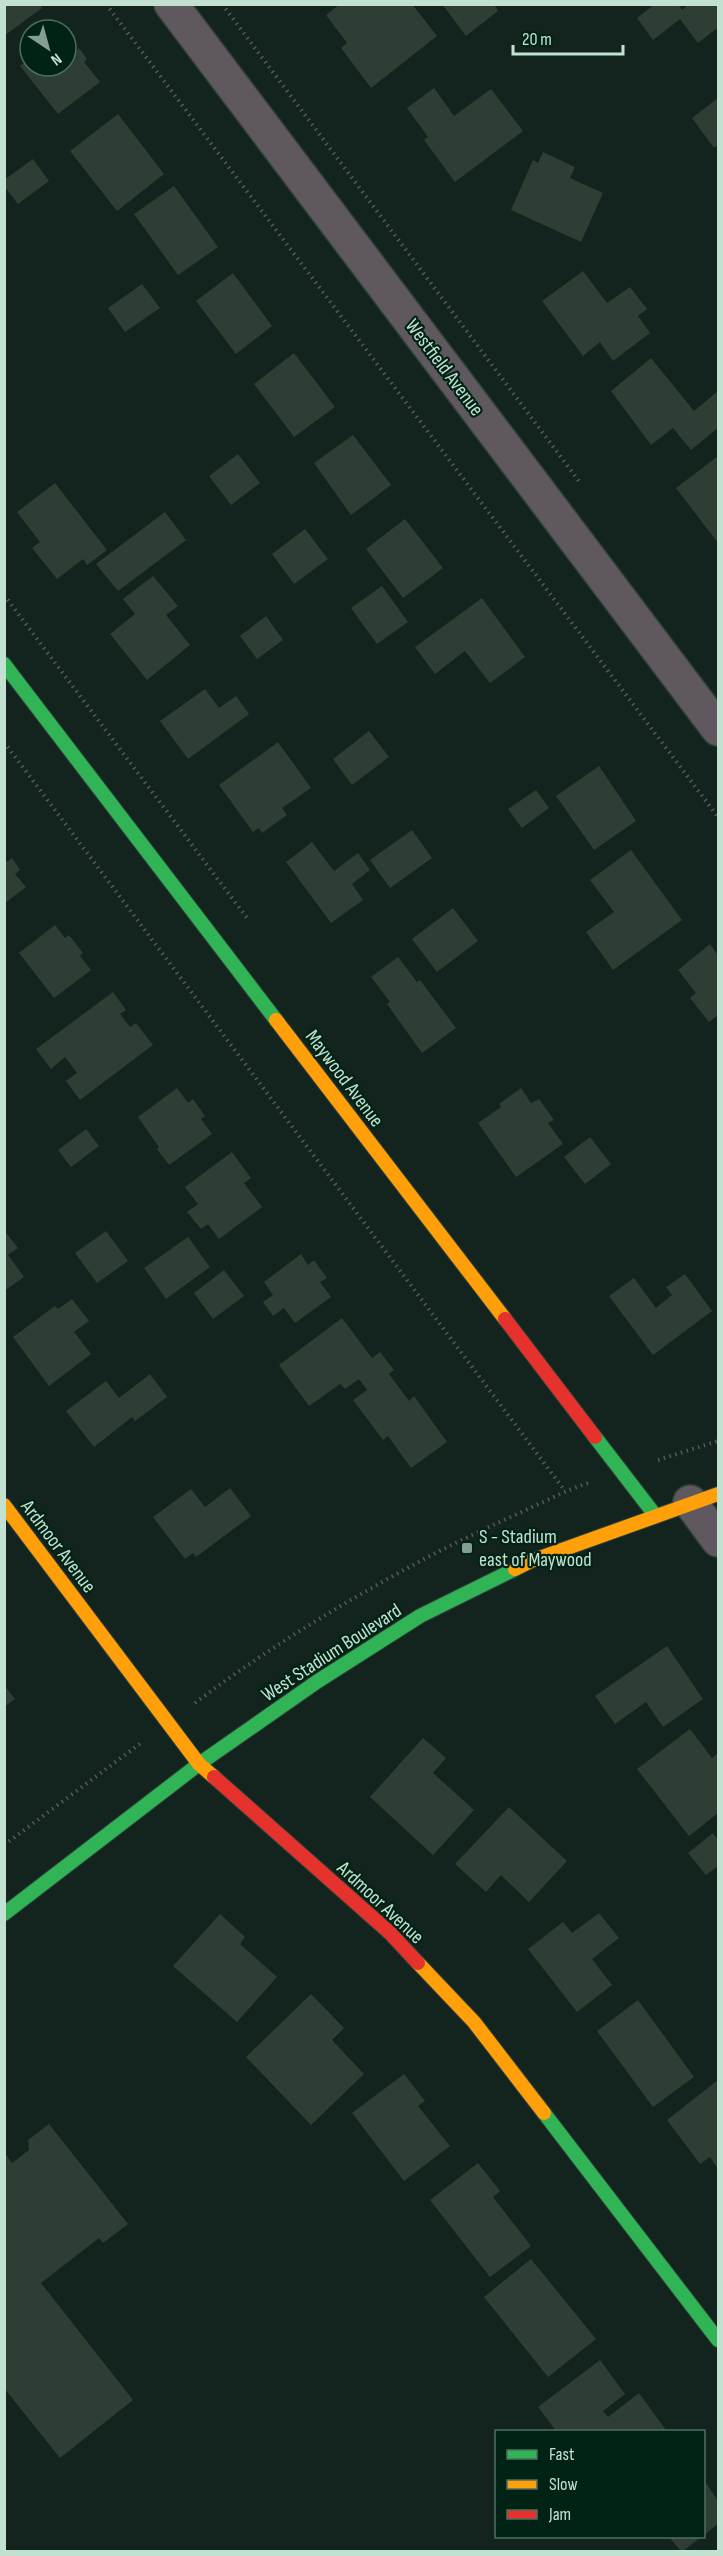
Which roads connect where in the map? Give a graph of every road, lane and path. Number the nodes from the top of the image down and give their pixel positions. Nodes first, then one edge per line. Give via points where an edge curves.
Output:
1 (106, 4) edge
2 (171, 4) edge
3 (222, 4) edge
4 (582, 484) dead end
5 (4, 664) edge
6 (718, 729) edge
7 (4, 742) edge
8 (718, 817) edge
9 (565, 1491) dead end
10 (704, 1498) edge
11 (4, 1505) edge
12 (655, 1515) junction
13 (718, 1540) edge
14 (199, 1764) junction
15 (4, 1914) edge
16 (718, 2340) edge

1 - 8 path
2 - 6 street, Westfield Avenue
3 - 4 path
5 - 12 street, Maywood Avenue
7 - 9 path
10 - 12 street, West Stadium Boulevard
10 - 13 street
11 - 14 street, Ardmoor Avenue
12 - 14 street, West Stadium Boulevard via 531,1561 420,1616
14 - 15 street, West Stadium Boulevard
14 - 16 street, Ardmoor Avenue via 390,1933 474,2022

